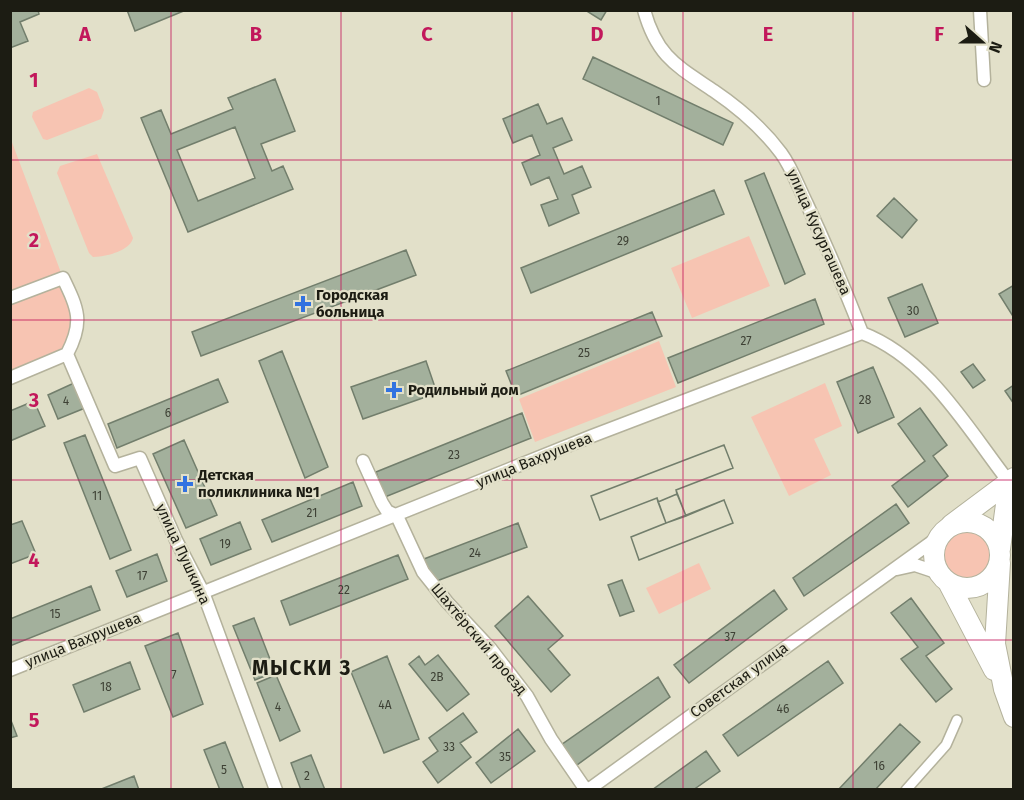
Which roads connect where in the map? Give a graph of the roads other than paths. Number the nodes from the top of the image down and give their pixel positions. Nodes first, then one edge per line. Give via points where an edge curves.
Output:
1 (644, 10) edge
2 (980, 10) edge
3 (984, 80) dead end
4 (10, 298) edge
5 (862, 333) junction
6 (67, 354) junction
7 (10, 378) edge
8 (363, 461) dead end
9 (1011, 480) edge
10 (397, 516) junction
11 (945, 531) junction
12 (1000, 556) junction
13 (890, 571) junction
14 (943, 578) junction
15 (203, 592) junction
16 (10, 670) edge
17 (1004, 689) junction
18 (1014, 717) edge
19 (957, 720) dead end
20 (276, 789) edge
21 (587, 789) edge
22 (906, 789) edge

1 - 5 street, улица Кусургашева via 659,46 682,71 743,114 788,162
2 - 3 street
4 - 6 street via 63,278 78,310 77,335
5 - 9 street via 892,346 912,362
5 - 10 street, улица Вахрушева via 592,436
6 - 7 street
6 - 15 street, улица Пушкина via 115,466 140,458
8 - 10 street, Шахтёрский проезд via 381,503
9 - 11 main road
9 - 12 main road
10 - 15 street, улица Вахрушева
10 - 21 street, Шахтёрский проезд via 423,572 522,690
11 - 12 main road via 962,522 980,525 995,537
11 - 13 street, Советская улица
11 - 14 main road via 935,548 934,561
12 - 14 main road via 994,574 979,586 960,588
12 - 17 main road via 995,644
13 - 14 street via 915,565
13 - 21 street, Советская улица
14 - 17 main road
15 - 16 street, улица Вахрушева
15 - 20 street, улица Пушкина
17 - 18 main road
19 - 22 street via 946,745

